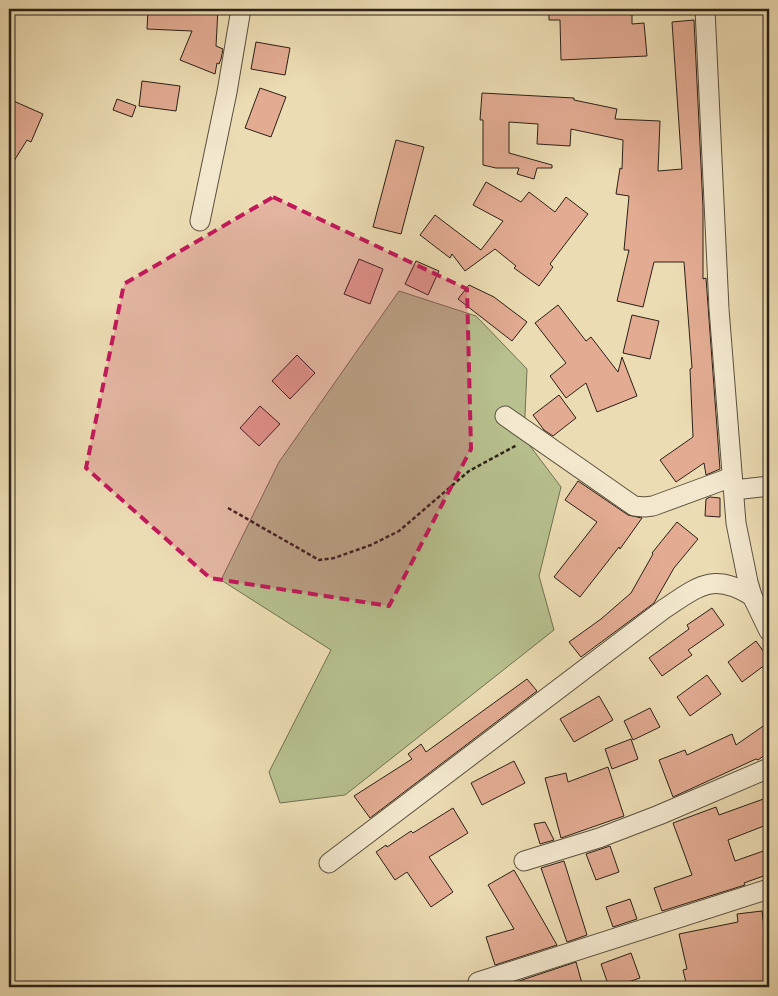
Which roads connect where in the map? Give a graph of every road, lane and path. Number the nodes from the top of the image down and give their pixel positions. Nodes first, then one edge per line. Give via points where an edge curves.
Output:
1 (241, 9) edge
2 (705, 9) edge
3 (200, 221) dead end
4 (505, 416) dead end
5 (537, 437) junction
6 (733, 484) junction
7 (769, 486) edge
8 (228, 508) dead end
9 (752, 596) junction
10 (769, 631) edge
11 (769, 768) edge
12 (524, 861) dead end
13 (329, 864) dead end
14 (769, 889) edge
15 (478, 982) dead end

1 - 3 street
2 - 6 street via 718,309
4 - 5 street
5 - 6 street via 634,506 653,506
5 - 8 path via 470,471 399,530 371,545 334,558 319,560
6 - 7 street
6 - 9 street via 739,542
9 - 10 street
9 - 13 street via 737,587 714,582 685,595
11 - 12 street via 608,835
14 - 15 street

